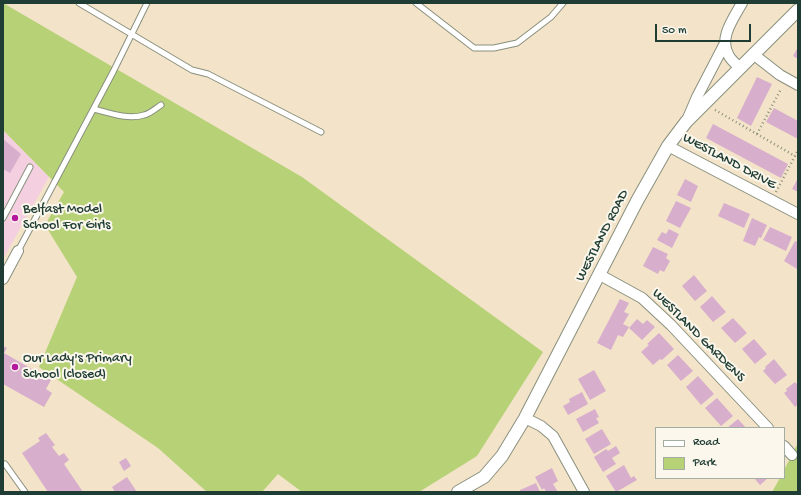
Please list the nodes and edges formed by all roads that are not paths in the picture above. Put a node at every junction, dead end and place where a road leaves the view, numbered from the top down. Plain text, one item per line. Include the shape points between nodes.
1 (79, 3) edge
2 (147, 3) edge
3 (416, 3) edge
4 (563, 3) edge
5 (742, 3) edge
6 (798, 10) edge
7 (132, 34) junction
8 (724, 45) junction
9 (753, 54) junction
10 (740, 68) junction
11 (798, 85) edge
12 (161, 105) dead end
13 (94, 109) junction
14 (686, 122) junction
15 (321, 132) dead end
16 (668, 146) junction
17 (30, 167) dead end
18 (798, 214) edge
19 (3, 218) edge
20 (18, 251) joint
21 (600, 275) junction
22 (3, 279) edge
23 (525, 418) junction
24 (767, 427) edge
25 (785, 447) edge
26 (792, 454) dead end
27 (5, 464) dead end
28 (25, 492) edge
29 (458, 492) edge
30 (584, 492) edge

1 - 7 lane
2 - 7 lane
3 - 4 lane via 474,48 494,48 517,43 551,17
5 - 8 street via 727,31
6 - 9 street, WESTLAND ROAD
7 - 13 lane
7 - 15 lane via 192,70 208,74
8 - 10 street via 729,57
8 - 14 street
9 - 10 street, WESTLAND ROAD
9 - 11 street
10 - 14 street, WESTLAND ROAD
12 - 13 lane via 145,115 134,116 116,115
13 - 20 lane
14 - 16 street, WESTLAND ROAD
16 - 18 street, WESTLAND DRIVE
16 - 21 street, WESTLAND ROAD
17 - 19 lane
20 - 22 street
21 - 23 street, WESTLAND ROAD
21 - 24 street, WESTLAND GARDENS via 642,298 671,325
23 - 29 street, WESTLAND ROAD via 502,456 484,477
23 - 30 street via 553,436
25 - 26 street
27 - 28 lane

